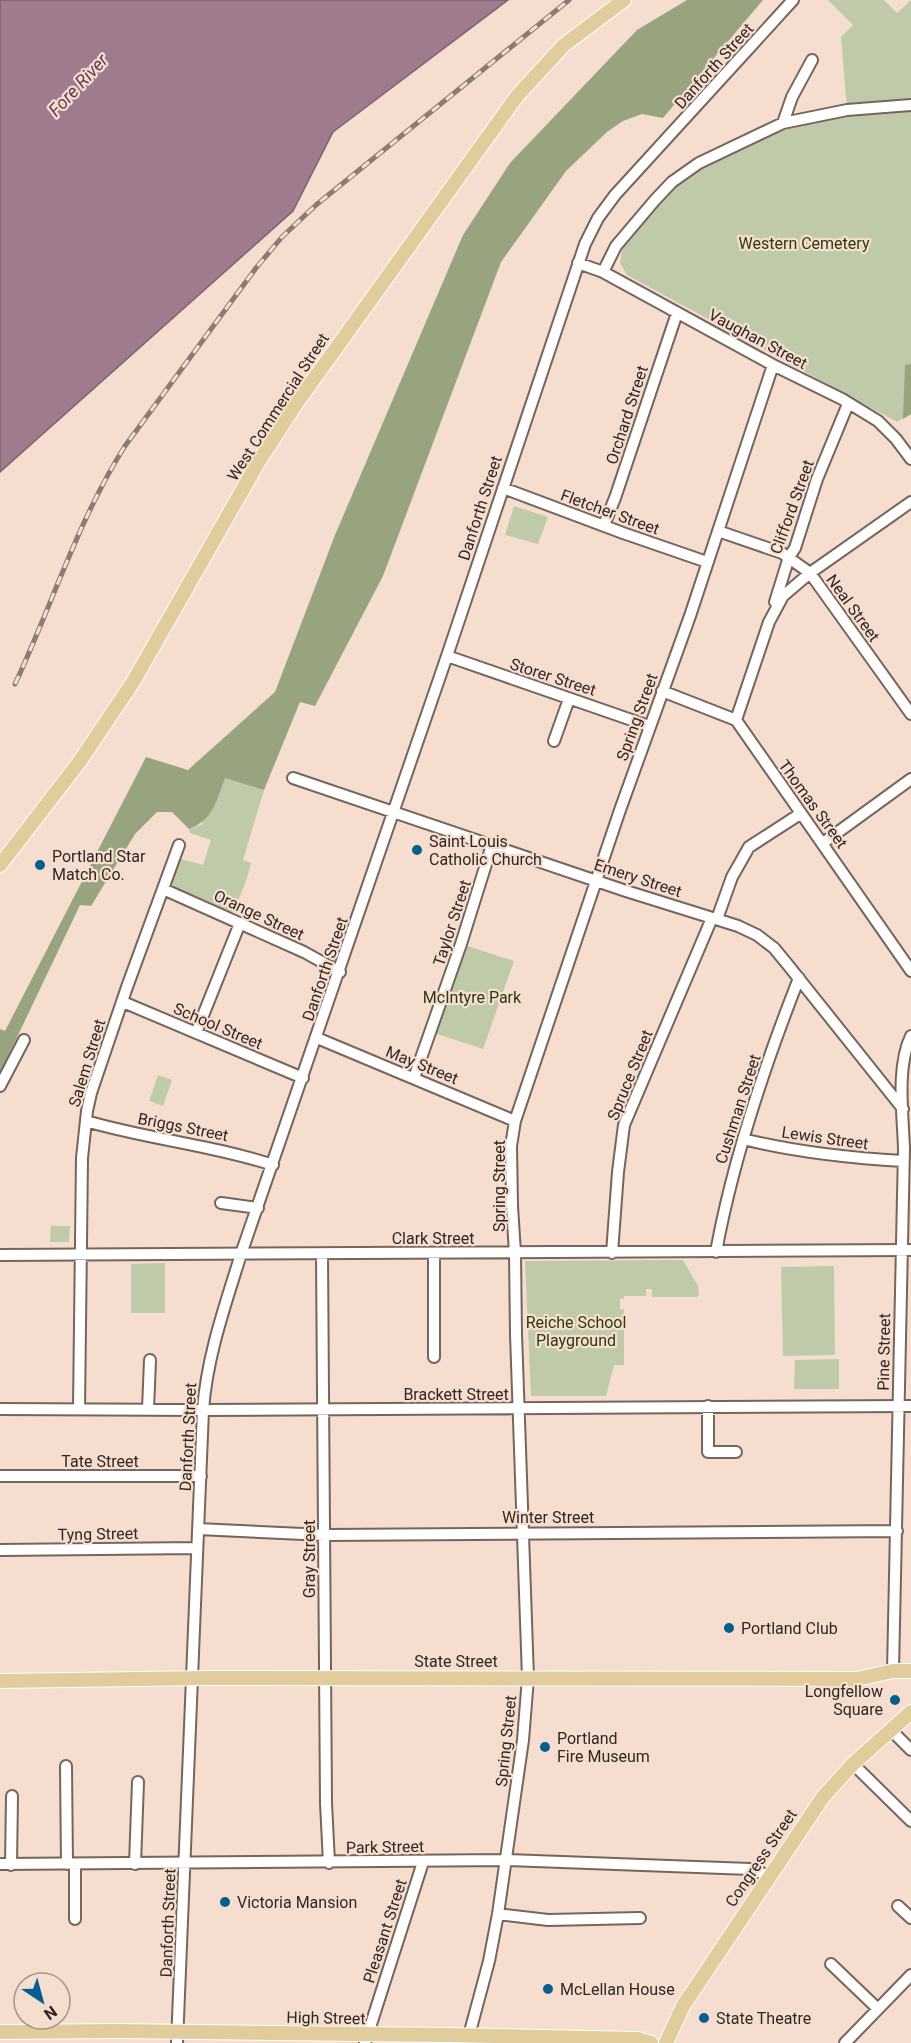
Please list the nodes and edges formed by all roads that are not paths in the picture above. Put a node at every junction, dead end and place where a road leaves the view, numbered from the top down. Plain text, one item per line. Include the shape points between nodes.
1 (624, 0) edge
2 (793, 0) edge
3 (812, 60) dead end
4 (911, 105) edge
5 (783, 123) junction
6 (578, 263) junction
7 (603, 272) junction
8 (677, 313) junction
9 (773, 365) junction
10 (848, 404) junction
11 (911, 459) edge
12 (503, 488) junction
13 (911, 502) edge
14 (604, 525) junction
15 (718, 531) junction
16 (789, 556) junction
17 (707, 562) junction
18 (810, 573) junction
19 (769, 622) junction
20 (447, 656) junction
21 (662, 691) junction
22 (568, 699) junction
23 (911, 714) edge
24 (736, 720) junction
25 (649, 726) junction
26 (554, 741) dead end
27 (293, 778) dead end
28 (911, 779) edge
29 (393, 812) junction
30 (800, 814) junction
31 (823, 843) junction
32 (179, 845) dead end
33 (492, 845) junction
34 (0, 865) edge
35 (597, 881) junction
36 (164, 889) junction
37 (714, 919) junction
38 (240, 923) junction
39 (911, 971) edge
40 (340, 972) junction
41 (798, 978) junction
42 (123, 1002) junction
43 (196, 1033) junction
44 (911, 1036) edge
45 (317, 1038) junction
46 (24, 1040) dead end
47 (303, 1078) junction
48 (414, 1078) junction
49 (0, 1086) edge
50 (903, 1109) junction
51 (86, 1121) junction
52 (515, 1121) junction
53 (743, 1139) junction
54 (903, 1161) junction
55 (273, 1165) junction
56 (221, 1203) dead end
57 (258, 1208) junction
58 (906, 1251) edge
59 (716, 1252) junction
60 (434, 1253) junction
61 (515, 1253) junction
62 (612, 1253) junction
63 (241, 1254) junction
64 (321, 1254) junction
65 (0, 1255) edge
66 (81, 1255) junction
67 (434, 1357) dead end
68 (150, 1360) dead end
69 (708, 1406) junction
70 (898, 1406) junction
71 (911, 1406) edge
72 (323, 1408) junction
73 (520, 1408) junction
74 (0, 1409) edge
75 (79, 1409) junction
76 (148, 1409) junction
77 (203, 1410) junction
78 (736, 1452) dead end
79 (0, 1476) edge
80 (201, 1476) junction
81 (198, 1529) junction
82 (897, 1531) junction
83 (524, 1532) junction
84 (324, 1535) junction
85 (197, 1548) junction
86 (0, 1550) edge
87 (893, 1671) junction
88 (911, 1671) edge
89 (193, 1678) junction
90 (325, 1678) junction
91 (528, 1678) junction
92 (0, 1682) edge
93 (911, 1712) edge
94 (891, 1730) junction
95 (911, 1750) edge
96 (853, 1764) junction
97 (66, 1766) dead end
98 (138, 1782) dead end
99 (12, 1796) dead end
100 (911, 1821) edge
101 (507, 1860) junction
102 (423, 1862) junction
103 (329, 1863) junction
104 (5, 1864) edge
105 (71, 1864) junction
106 (135, 1864) junction
107 (185, 1864) junction
108 (770, 1876) junction
109 (898, 1906) dead end
110 (498, 1914) junction
111 (640, 1918) dead end
112 (911, 1918) edge
113 (75, 1919) dead end
114 (831, 1964) dead end
115 (911, 1975) edge
116 (878, 2008) junction
117 (0, 2032) edge
118 (107, 2037) edge
119 (177, 2038) edge
120 (367, 2039) edge
121 (468, 2040) edge
122 (651, 2043) edge
123 (666, 2043) edge
124 (844, 2043) edge

1 - 34 main road, West Commercial Street via 584,28 517,96 296,404 259,461 128,691
2 - 6 street, Danforth Street via 615,195 598,218
3 - 5 street
4 - 5 street via 847,110
5 - 7 street via 685,172 616,246
6 - 7 street, Vaughan Street
6 - 12 street, Danforth Street
7 - 8 street, Vaughan Street
8 - 9 street, Vaughan Street
8 - 14 street, Orchard Street
9 - 10 street, Vaughan Street
9 - 15 street, Spring Street
10 - 11 street, Vaughan Street via 878,421
10 - 16 street, Clifford Street
12 - 14 street, Fletcher Street
12 - 20 street, Danforth Street
13 - 18 street, Clifford Street
14 - 17 street, Fletcher Street
15 - 16 street, Neal Street
15 - 17 street, Spring Street
16 - 18 street, Neal Street
16 - 19 street, Clifford Street
17 - 21 street, Spring Street
18 - 19 street, Clifford Street via 783,596
18 - 23 street, Neal Street
19 - 24 street, Clifford Street
20 - 22 street, Storer Street
20 - 29 street, Danforth Street
21 - 24 street
21 - 25 street, Spring Street
22 - 25 street, Storer Street
22 - 26 street
24 - 30 street, Thomas Street
25 - 35 street, Spring Street
27 - 29 street, Emery Street
28 - 31 street
29 - 33 street, Emery Street
29 - 40 street, Danforth Street
30 - 31 street, Thomas Street
30 - 37 street, Spruce Street via 749,847
31 - 39 street, Thomas Street
32 - 36 street, Salem Street
33 - 35 street, Emery Street
33 - 48 street, Taylor Street
35 - 37 street, Emery Street
35 - 52 street, Spring Street
36 - 38 street, Orange Street
36 - 42 street, Salem Street
37 - 41 street, Emery Street via 757,934
37 - 62 street, Spruce Street via 624,1125
38 - 40 street, Orange Street
38 - 43 street
40 - 45 street, Danforth Street
41 - 50 street, Emery Street
41 - 53 street, Cushman Street
42 - 43 street, School Street
42 - 51 street, Salem Street
43 - 47 street, School Street
44 - 50 street, Pine Street via 903,1062
45 - 47 street, Danforth Street
45 - 48 street, May Street
46 - 49 street
47 - 55 street, Danforth Street
48 - 52 street, May Street
50 - 54 street, Pine Street
51 - 55 street, Briggs Street via 231,1152
51 - 66 street, Salem Street
52 - 61 street, Spring Street via 511,1166
53 - 54 street, Lewis Street via 798,1150
53 - 59 street, Cushman Street
54 - 58 street, Pine Street
55 - 57 street, Danforth Street
56 - 57 street
57 - 63 street, Danforth Street
58 - 59 street, Clark Street
58 - 70 street, Pine Street
59 - 62 street, Clark Street
60 - 61 street, Clark Street
60 - 64 street, Clark Street
60 - 67 street
61 - 62 street, Clark Street
61 - 73 street, Spring Street
63 - 64 street, Clark Street
63 - 66 street, Clark Street
63 - 77 street, Danforth Street via 213,1346
64 - 72 street, Gray Street
65 - 66 street, Clark Street
66 - 75 street, Salem Street
68 - 76 street
69 - 70 street, Brackett Street
69 - 73 street, Brackett Street
69 - 78 street via 708,1452
70 - 71 street, Brackett Street
70 - 82 street, Pine Street
72 - 73 street, Brackett Street
72 - 77 street, Brackett Street
72 - 84 street, Gray Street
73 - 83 street, Spring Street
74 - 75 street, Brackett Street
75 - 76 street, Brackett Street
76 - 77 street, Brackett Street
77 - 80 street, Danforth Street
79 - 80 street, Tate Street
80 - 81 street, Danforth Street
81 - 84 street, Winter Street
81 - 85 street, Danforth Street
82 - 83 street, Winter Street
82 - 87 street, Pine Street
83 - 84 street, Winter Street
83 - 91 street, Spring Street
84 - 90 street, Gray Street
85 - 86 street, Tyng Street
85 - 89 street, Danforth Street
87 - 88 main road, State Street
87 - 91 main road, State Street via 857,1678
89 - 90 main road, State Street
89 - 92 main road, State Street
89 - 107 street, Danforth Street
90 - 91 main road, State Street
90 - 103 street, Gray Street
91 - 101 street, Spring Street via 524,1740
93 - 94 main road, Congress Street
94 - 95 street
94 - 96 main road, Congress Street
96 - 100 street
96 - 108 main road, Congress Street via 823,1797
97 - 105 street
98 - 106 street
99 - 104 street
101 - 102 street, Park Street
101 - 108 street, Park Street via 750,1869
101 - 110 street, Spring Street
102 - 103 street, Park Street
102 - 120 street, Pleasant Street
103 - 107 street, Park Street
104 - 105 street, Park Street
105 - 106 street, Park Street
105 - 113 street
106 - 107 street, Park Street
107 - 119 street, Danforth Street
108 - 123 main road, Congress Street via 683,2006
109 - 112 street
110 - 111 street via 548,1920
110 - 121 street, Spring Street
114 - 116 street
115 - 116 street
116 - 124 street
117 - 118 main road, High Street
118 - 119 main road, High Street
119 - 120 main road, High Street
120 - 121 main road, High Street
121 - 122 main road, High Street via 610,2038

